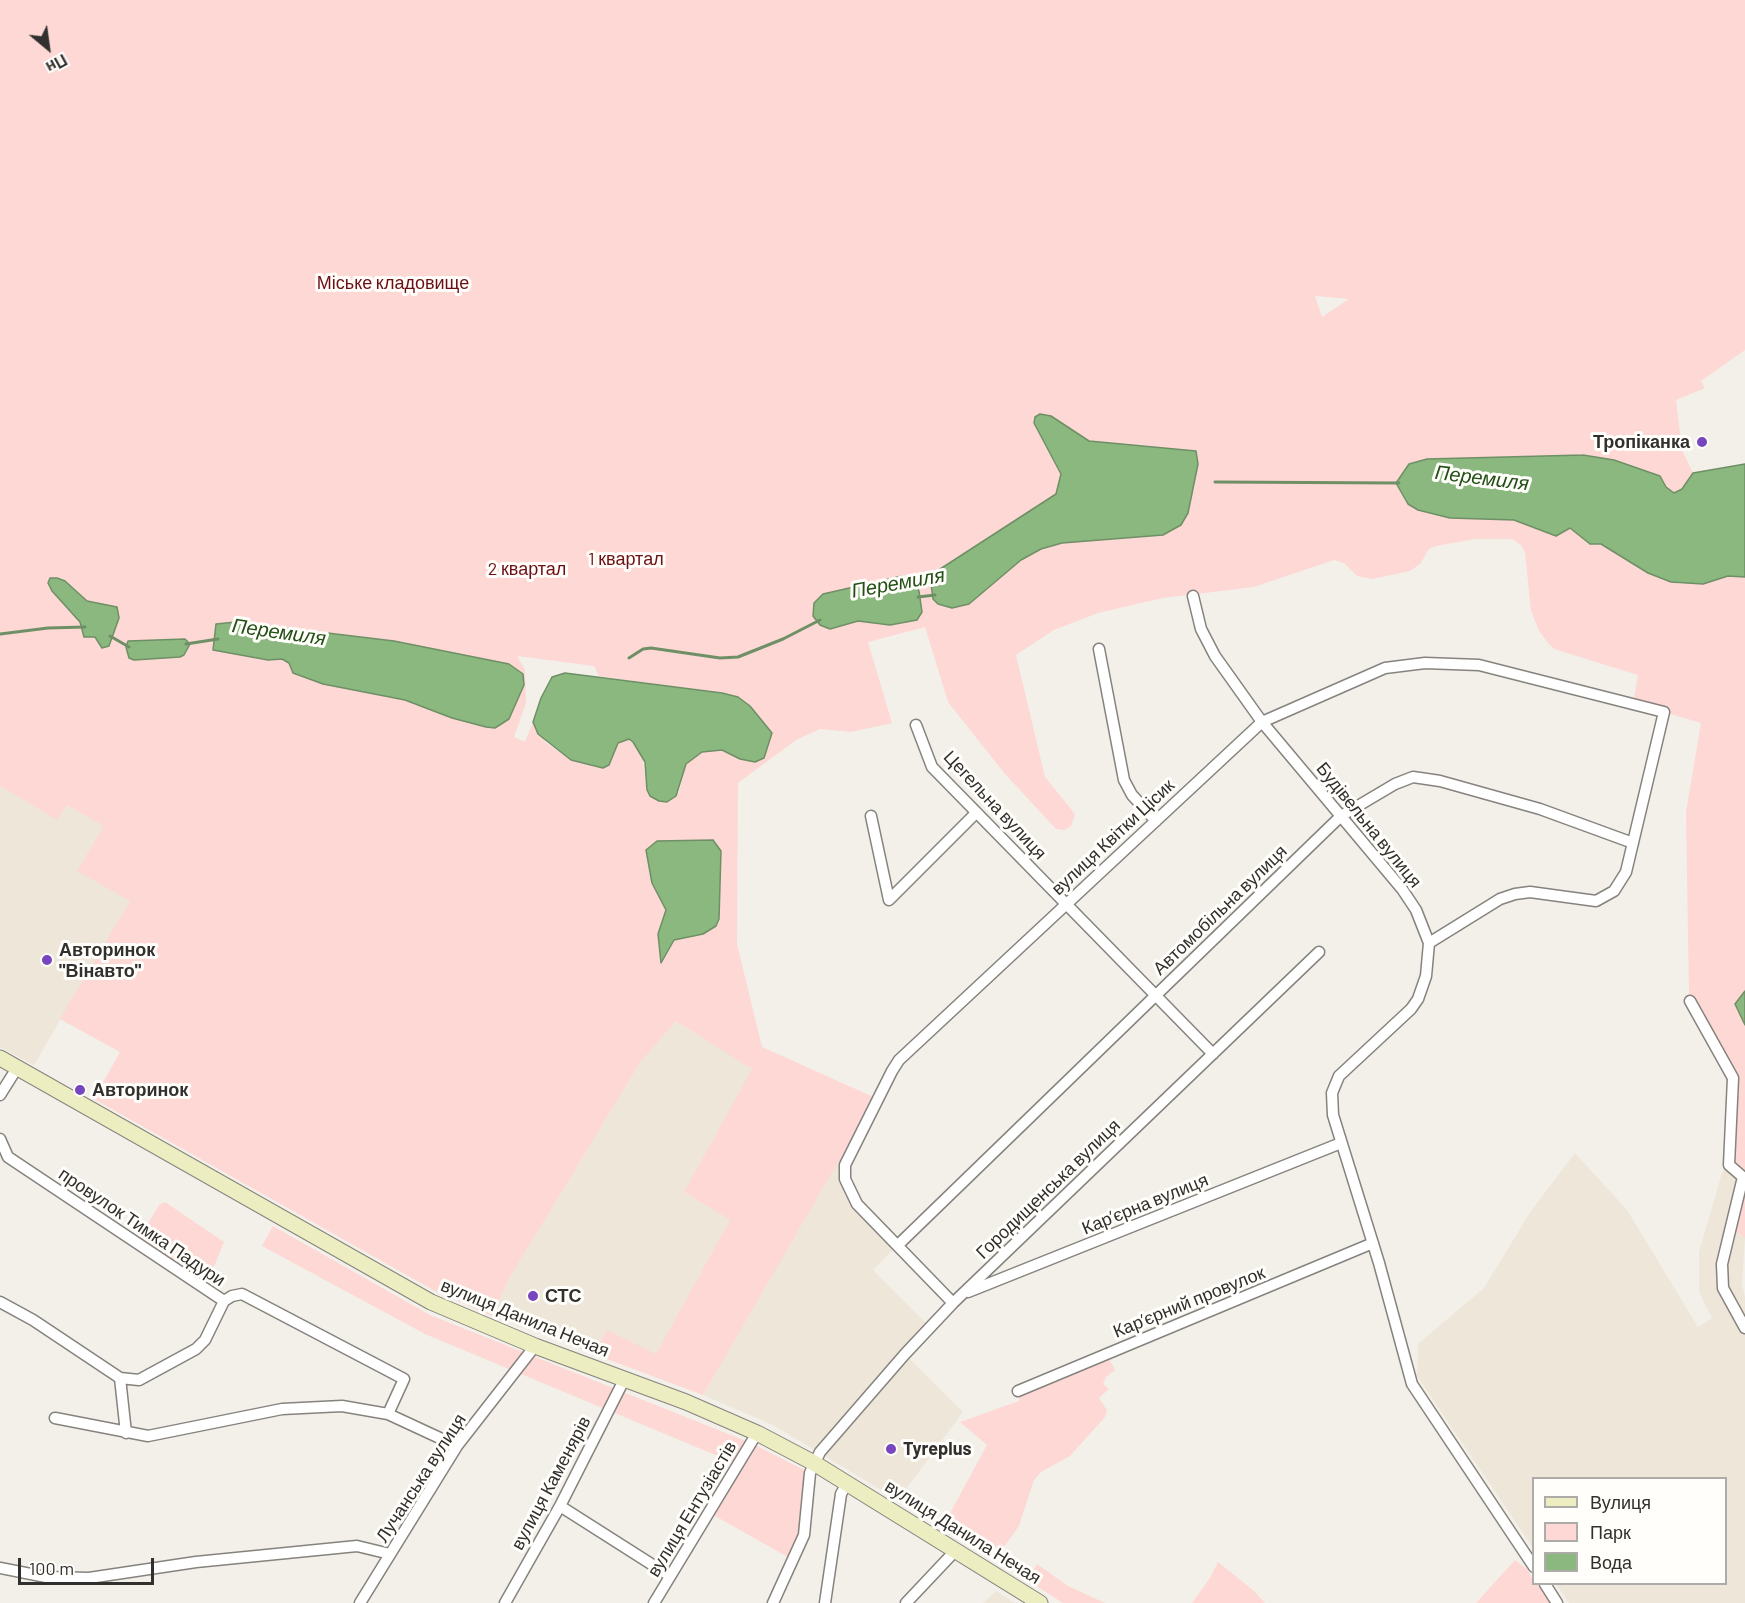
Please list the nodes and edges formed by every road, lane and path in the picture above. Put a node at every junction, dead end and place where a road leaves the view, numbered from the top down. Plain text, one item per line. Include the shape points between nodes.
1 (1193, 596) dead end
2 (1099, 649) dead end
3 (1262, 722) junction
4 (916, 725) dead end
5 (976, 813) junction
6 (871, 816) dead end
7 (1341, 816) junction
8 (1156, 821) junction
9 (1633, 843) junction
10 (1065, 904) junction
11 (1429, 943) junction
12 (1319, 952) dead end
13 (1156, 995) junction
14 (1690, 1001) dead end
15 (1214, 1054) junction
16 (0, 1058) edge
17 (17, 1068) junction
18 (2, 1089) edge
19 (0, 1139) edge
20 (1341, 1143) junction
21 (1373, 1244) junction
22 (898, 1245) junction
23 (962, 1295) junction
24 (224, 1301) junction
25 (0, 1302) edge
26 (953, 1303) junction
27 (1745, 1328) edge
28 (535, 1346) junction
29 (120, 1378) junction
30 (625, 1378) junction
31 (1018, 1391) dead end
32 (388, 1414) junction
33 (55, 1418) dead end
34 (126, 1433) junction
35 (758, 1433) junction
36 (457, 1446) junction
37 (814, 1462) junction
38 (848, 1483) junction
39 (560, 1506) junction
40 (956, 1550) junction
41 (390, 1554) junction
42 (1532, 1565) edge
43 (0, 1568) edge
44 (670, 1576) junction
45 (1546, 1585) edge
46 (360, 1603) edge
47 (505, 1603) edge
48 (654, 1603) edge
49 (773, 1603) edge
50 (825, 1603) edge
51 (906, 1603) edge
52 (1040, 1603) edge
53 (1557, 1603) edge

1 - 3 street, Будівельна вулиця via 1198,621 1210,647
2 - 8 street via 1124,780
3 - 7 street, Будівельна вулиця
3 - 8 street, вулиця Квітки Цісик
3 - 9 street, вулиця Квітки Цісик via 1385,668 1425,663 1479,665 1664,712
4 - 5 street, Цегельна вулиця via 932,767
5 - 6 street via 889,900
5 - 10 street, Цегельна вулиця
7 - 9 street, Автомобільна вулиця via 1395,784 1420,777 1540,808
7 - 11 street, Будівельна вулиця via 1402,889 1416,910
7 - 13 street, Автомобільна вулиця
8 - 10 street, вулиця Квітки Цісик
9 - 11 street via 1626,872 1614,891 1604,898 1596,901 1530,892 1515,894 1500,899
10 - 13 street, Цегельна вулиця
10 - 22 street, вулиця Квітки Цісик via 899,1060 845,1165 845,1179 853,1198
11 - 20 street, Будівельна вулиця via 1426,976 1412,1009 1345,1068 1335,1084 1332,1102
12 - 15 street, Городищенська вулиця
13 - 15 street, Цегельна вулиця
13 - 22 street, Автомобільна вулиця
14 - 27 street via 1733,1078 1729,1165 1743,1177 1722,1264 1723,1288
15 - 23 street, Городищенська вулиця
16 - 17 main road, вулиця Данила Нечая
17 - 18 street
17 - 28 main road, вулиця Данила Нечая via 431,1302
19 - 24 street, провулок Тимка Падури via 8,1157
20 - 21 street, Будівельна вулиця
20 - 23 street, Карʼєрна вулиця
21 - 31 street, Карʼєрний провулок
21 - 42 street, Будівельна вулиця via 1412,1384
22 - 26 street, вулиця Квітки Цісик
23 - 26 street, Городищенська вулиця
24 - 29 street via 196,1350 146,1378
24 - 32 street, провулок Тимка Падури via 242,1294 404,1379
25 - 29 street
26 - 37 street, Городищенська вулиця
28 - 30 main road, вулиця Данила Нечая
28 - 36 street, Лучанська вулиця
29 - 34 street
30 - 35 main road, вулиця Данила Нечая
30 - 39 street, вулиця Каменярів
32 - 34 street via 354,1407 312,1406 175,1433
32 - 36 street
33 - 34 street
35 - 37 main road, вулиця Данила Нечая
35 - 44 street, вулиця Ентузіастів
36 - 41 street, Лучанська вулиця
37 - 38 main road, вулиця Данила Нечая
37 - 49 street via 804,1536
38 - 40 main road, вулиця Данила Нечая
38 - 50 street via 841,1494
39 - 44 street
39 - 47 street, вулиця Каменярів
40 - 51 street
40 - 52 main road, вулиця Данила Нечая
41 - 43 street via 357,1546 196,1562 89,1578 45,1577
41 - 46 street, Лучанська вулиця
44 - 48 street, вулиця Ентузіастів
45 - 53 street

